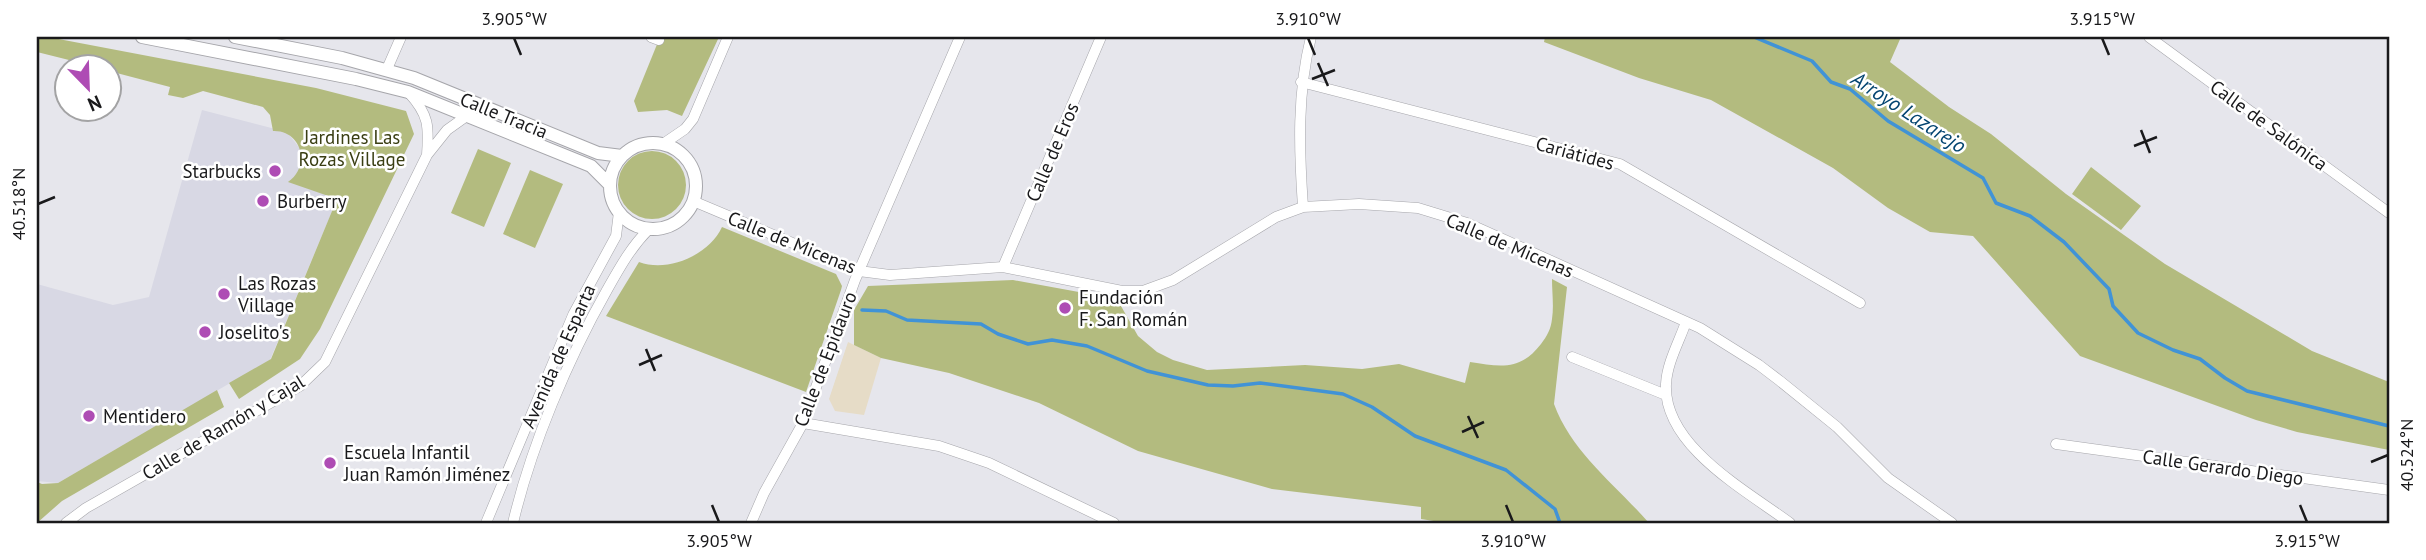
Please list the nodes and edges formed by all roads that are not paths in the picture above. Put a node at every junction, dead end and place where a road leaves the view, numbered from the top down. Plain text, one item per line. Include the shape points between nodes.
1 (142, 37) edge
2 (235, 37) edge
3 (401, 37) edge
4 (728, 37) edge
5 (960, 37) edge
6 (1101, 37) edge
7 (1311, 37) edge
8 (2148, 37) edge
9 (387, 69) junction
10 (1301, 82) junction
11 (408, 92) junction
12 (468, 115) junction
13 (663, 144) junction
14 (427, 155) junction
15 (622, 156) junction
16 (610, 184) junction
17 (693, 201) junction
18 (1303, 207) junction
19 (619, 212) junction
20 (2389, 213) edge
21 (649, 229) junction
22 (1003, 267) junction
23 (859, 271) junction
24 (1860, 303) dead end
25 (1686, 322) junction
26 (1572, 357) dead end
27 (1666, 395) junction
28 (803, 423) junction
29 (2056, 444) dead end
30 (2389, 489) edge
31 (496, 500) junction
32 (517, 508) junction
33 (66, 523) edge
34 (486, 523) edge
35 (513, 523) edge
36 (751, 523) edge
37 (1114, 523) edge
38 (1790, 523) edge
39 (1952, 523) edge

1 - 11 street, Calle Tracia
2 - 9 street, Calle Tracia
3 - 9 street
4 - 13 street via 693,119
5 - 23 street, Calle de Epidauro
6 - 22 street, Calle de Eros
7 - 10 street
8 - 20 street, Calle de Salónica
9 - 15 street, Calle Tracia via 598,153
10 - 18 street
10 - 24 street, Cariátides via 1620,164
11 - 12 street, Calle Tracia
11 - 14 street, Calle de Ramón y Cajal via 423,108 429,127
12 - 14 street, Calle de Ramón y Cajal via 447,130
12 - 16 street, Calle Tracia via 591,166
13 - 15 street via 640,144
13 - 17 street via 684,156 691,166 696,189
14 - 33 street, Calle de Ramón y Cajal via 325,362 300,386
15 - 16 street
16 - 19 street via 611,199
17 - 21 street via 676,222
17 - 23 street, Calle de Micenas
18 - 22 street, Calle de Micenas via 1276,217 1172,280 1143,291 1107,289
18 - 25 street, Calle de Micenas via 1418,208 1466,223
19 - 21 street
19 - 31 street, Avenida de Esparta via 616,236 573,316
21 - 32 street, Avenida de Esparta via 632,245 586,326
22 - 23 street, Calle de Micenas via 890,275
23 - 28 street, Calle de Epidauro
25 - 27 street via 1669,370
25 - 39 street, Calle de Micenas via 1770,373 1837,427 1888,478
26 - 27 street
27 - 38 street via 1687,442
28 - 36 street, Calle de Epidauro
28 - 37 street via 939,446 989,463
29 - 30 street, Calle Gerardo Diego
31 - 32 street via 504,498
31 - 34 street, Avenida de Esparta
32 - 35 street, Avenida de Esparta

